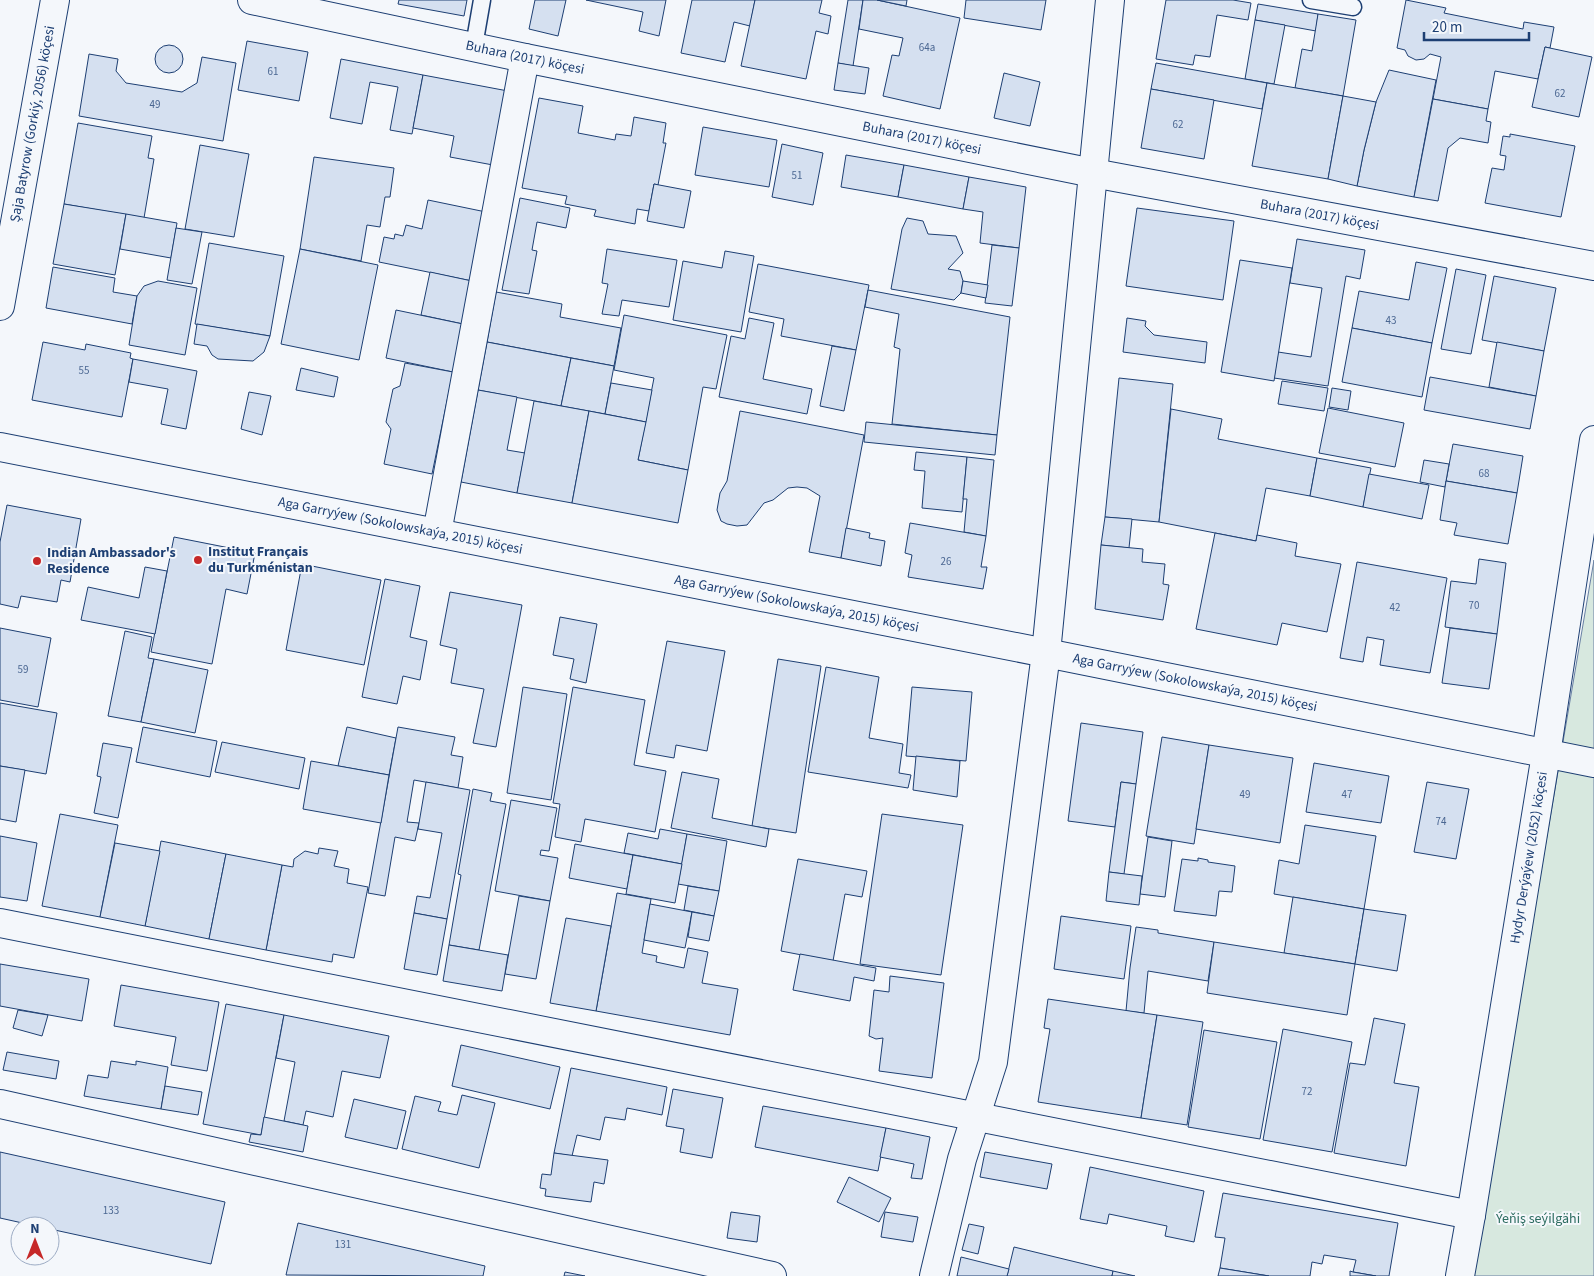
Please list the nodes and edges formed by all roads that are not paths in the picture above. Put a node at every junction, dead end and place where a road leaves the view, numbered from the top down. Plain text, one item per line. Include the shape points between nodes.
1 (55, 0) edge
2 (252, 0) edge
3 (482, 0) edge
4 (1110, 0) edge
5 (1311, 0) edge
6 (1354, 7) dead end
7 (474, 46) junction
8 (525, 58) junction
9 (1093, 173) junction
10 (1594, 266) edge
11 (0, 306) edge
12 (1594, 440) edge
13 (0, 447) edge
14 (437, 533) junction
15 (1046, 653) junction
16 (1546, 754) junction
17 (1594, 763) edge
18 (0, 923) edge
19 (0, 1104) edge
20 (977, 1116) junction
21 (1471, 1215) junction
22 (772, 1276) edge
23 (934, 1276) edge
24 (1460, 1276) edge

1 - 11 street, Şaja Batyrow (Gorkiý, 2056) köçesi
2 - 7 street, Buhara (2017) köçesi
3 - 7 lane
4 - 9 street
5 - 6 lane
7 - 8 street, Buhara (2017) köçesi
8 - 9 street, Buhara (2017) köçesi
8 - 14 street
9 - 10 street, Buhara (2017) köçesi
9 - 15 street
12 - 16 street, Hydyr Derýaýew (2052) köçesi
13 - 14 street, Aga Garryýew (Sokolowskaýa, 2015) köçesi
14 - 15 street, Aga Garryýew (Sokolowskaýa, 2015) köçesi
15 - 16 street, Aga Garryýew (Sokolowskaýa, 2015) köçesi
15 - 20 street via 993,1062
16 - 17 street, Aga Garryýew (Sokolowskaýa, 2015) köçesi
16 - 21 street, Hydyr Derýaýew (2052) köçesi
18 - 20 street
19 - 22 street
20 - 21 street
20 - 23 street via 962,1158
21 - 24 street, Hydyr Derýaýew (2052) köçesi

